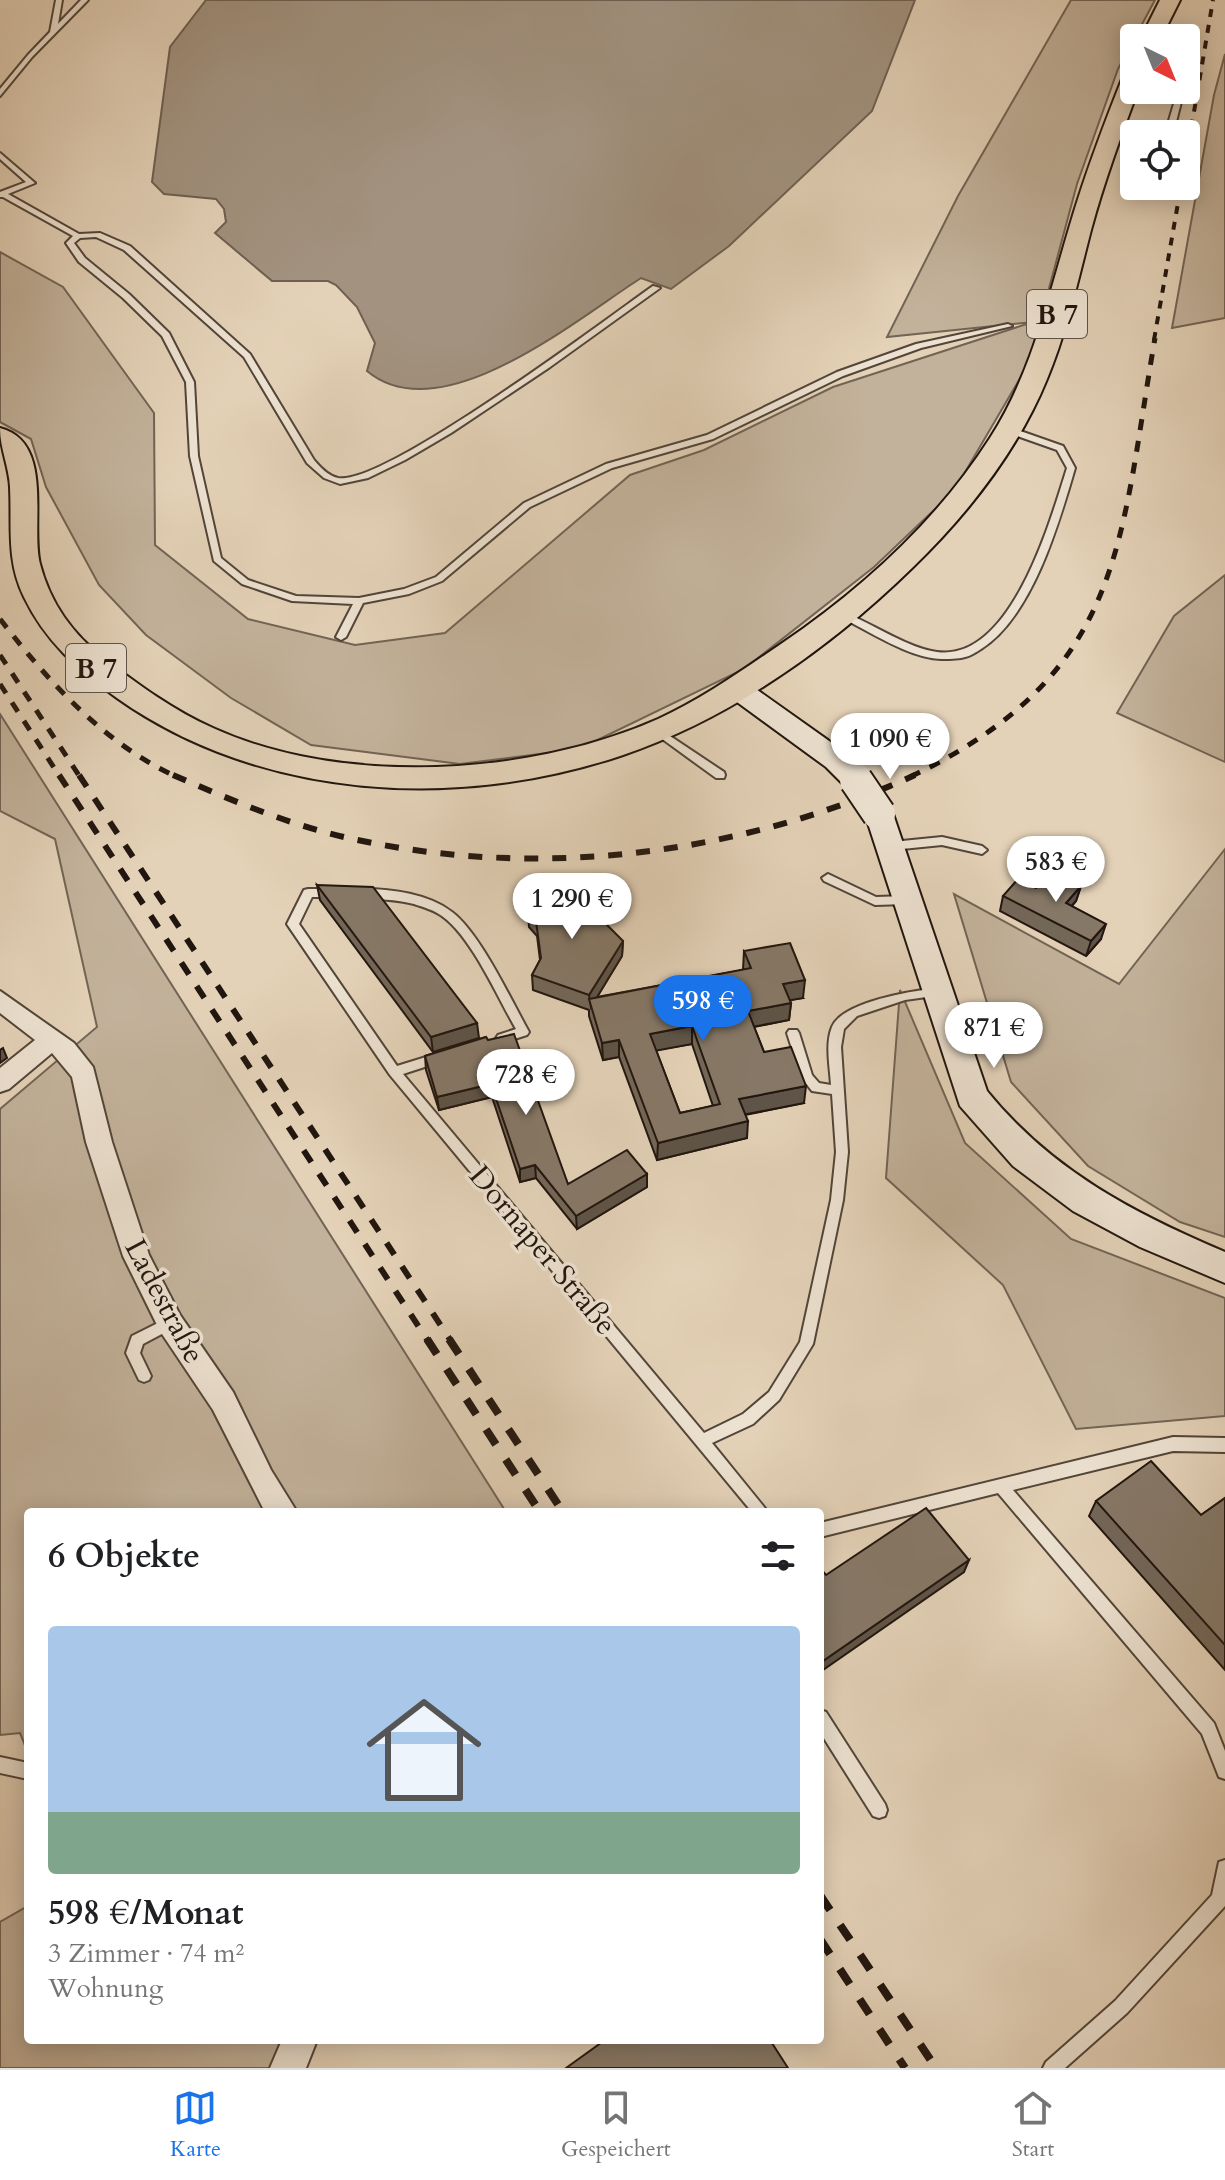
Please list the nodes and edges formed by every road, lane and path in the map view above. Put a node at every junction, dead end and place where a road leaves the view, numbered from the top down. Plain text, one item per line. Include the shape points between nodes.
1 (59, 0) edge
2 (85, 0) edge
3 (1170, 0) edge
4 (1158, 24) edge
5 (53, 33) junction
6 (0, 94) edge
7 (1123, 104) edge
8 (0, 155) edge
9 (3, 196) edge
10 (78, 236) junction
11 (656, 288) dead end
12 (1008, 326) dead end
13 (1009, 430) junction
14 (0, 436) edge
15 (359, 601) junction
16 (843, 615) junction
17 (341, 637) dead end
18 (736, 688) junction
19 (658, 731) junction
20 (720, 775) dead end
21 (892, 846) junction
22 (982, 850) dead end
23 (828, 878) dead end
24 (910, 900) junction
25 (940, 991) junction
26 (0, 1000) edge
27 (793, 1033) dead end
28 (52, 1040) junction
29 (494, 1041) edge
30 (451, 1054) edge
31 (394, 1072) junction
32 (0, 1082) edge
33 (837, 1090) junction
34 (1225, 1268) edge
35 (170, 1323) junction
36 (144, 1376) dead end
37 (701, 1441) junction
38 (1225, 1445) edge
39 (1000, 1485) junction
40 (279, 1508) edge
41 (758, 1508) edge
42 (824, 1529) edge
43 (824, 1724) edge
44 (0, 1765) edge
45 (24, 1770) edge
46 (1225, 1771) edge
47 (879, 1810) dead end
48 (1225, 1868) edge
49 (298, 2044) edge
50 (288, 2068) edge
51 (1052, 2068) edge

1 - 5 lane
2 - 5 lane
3 - 4 main road
5 - 6 lane
7 - 13 main road, B 7 via 1090,192 1043,366
8 - 9 lane via 31,183
9 - 10 lane
10 - 11 lane via 97,235 127,248 247,356 310,461 322,475 340,481 356,479 419,449
10 - 15 lane via 70,243 82,260 166,335 190,382 194,456 217,559 245,582 295,599
12 - 15 lane via 905,350 840,374 710,437 609,466 527,505 439,579
13 - 16 main road, B 7 via 933,533
13 - 16 lane via 1060,448 1071,468 1039,565 1002,622 978,648 950,657
14 - 19 main road, B 7 via 15,449 21,467 23,550 48,614 87,661 197,733 297,764 436,780 524,770
15 - 17 lane
16 - 18 main road, B 7
18 - 19 main road, B 7
18 - 21 main road, bridge via 856,780
19 - 20 lane
21 - 22 lane via 942,841
21 - 24 main road
23 - 24 lane via 875,901
24 - 25 main road
25 - 33 lane via 853,1013 838,1027
25 - 34 main road via 972,1097 1011,1146 1068,1193 1102,1213
26 - 28 street, Ladestraße
27 - 33 lane via 807,1077 816,1088
28 - 32 street
28 - 35 street, Ladestraße via 77,1063 88,1084 99,1142 136,1256
29 - 31 lane, Dornaper Straße via 523,1032 477,951 448,914 386,892 308,893 293,924
30 - 31 lane
31 - 37 lane, Dornaper Straße
33 - 37 lane via 842,1152 837,1200 806,1344 774,1396 748,1419
35 - 36 lane via 137,1340 133,1353
35 - 40 street, Ladestraße via 223,1401
37 - 41 lane, Dornaper Straße
38 - 39 lane via 1173,1444
39 - 42 lane
39 - 46 lane via 1208,1729
43 - 47 lane
44 - 45 lane
48 - 51 lane via 1220,1899 1121,2007
49 - 50 street

